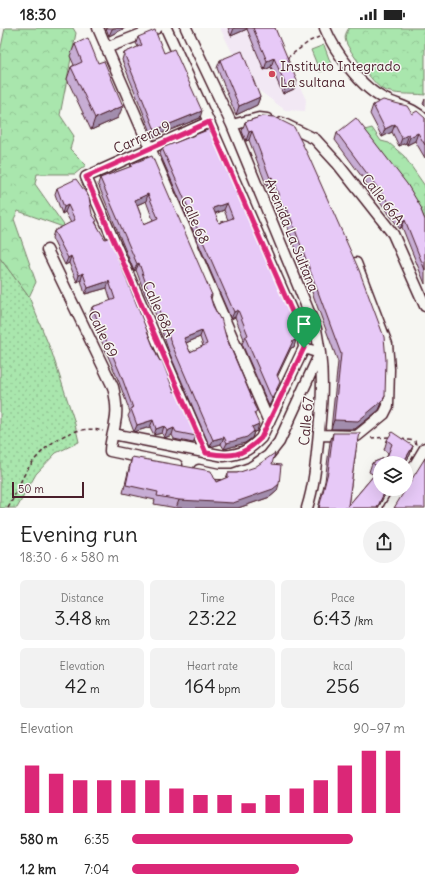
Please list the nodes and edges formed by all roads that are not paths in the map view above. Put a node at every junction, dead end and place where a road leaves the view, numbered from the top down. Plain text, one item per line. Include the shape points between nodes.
1 (98, 28) edge
2 (156, 28) edge
3 (166, 28) edge
4 (186, 28) edge
5 (324, 28) edge
6 (106, 48) junction
7 (425, 120) edge
8 (209, 122) junction
9 (232, 125) junction
10 (294, 128) junction
11 (301, 142) edge
12 (149, 149) junction
13 (86, 177) joint
14 (47, 250) dead end
15 (352, 254) edge
16 (425, 306) edge
17 (304, 348) junction
18 (320, 353) junction
19 (269, 422) junction
20 (113, 434) junction
21 (319, 435) junction
22 (422, 452) edge
23 (206, 453) junction
24 (413, 468) edge
25 (396, 496) edge
26 (308, 508) edge
27 (389, 508) edge

1 - 6 street, Calle 68
2 - 6 street
3 - 8 street, Avenida La Sultana
4 - 9 street, Avenida La Sultana
5 - 7 street via 331,42 370,91 408,108
6 - 12 street, Calle 68
8 - 12 street, Carrera 9
8 - 17 street, Avenida La Sultana via 303,337
9 - 10 street, Calle 66A via 259,118 275,120
9 - 18 street, Avenida La Sultana via 316,329
10 - 11 street
10 - 16 street, Calle 66A via 315,139 394,234
12 - 13 street, Carrera 9
12 - 19 street, Calle 68
13 - 23 street, Calle 68A
14 - 20 street, Calle 69 via 113,387 117,403
15 - 21 street via 386,344 389,370 388,406 384,414 357,436
17 - 18 street
17 - 19 street
18 - 20 street via 279,442 268,456 250,468 233,474 218,474 110,451
18 - 21 street, Calle 67 via 323,397
19 - 23 street via 261,438 240,454 224,456
20 - 23 street
21 - 26 street, Calle 67 via 314,488
22 - 24 street
25 - 27 street

